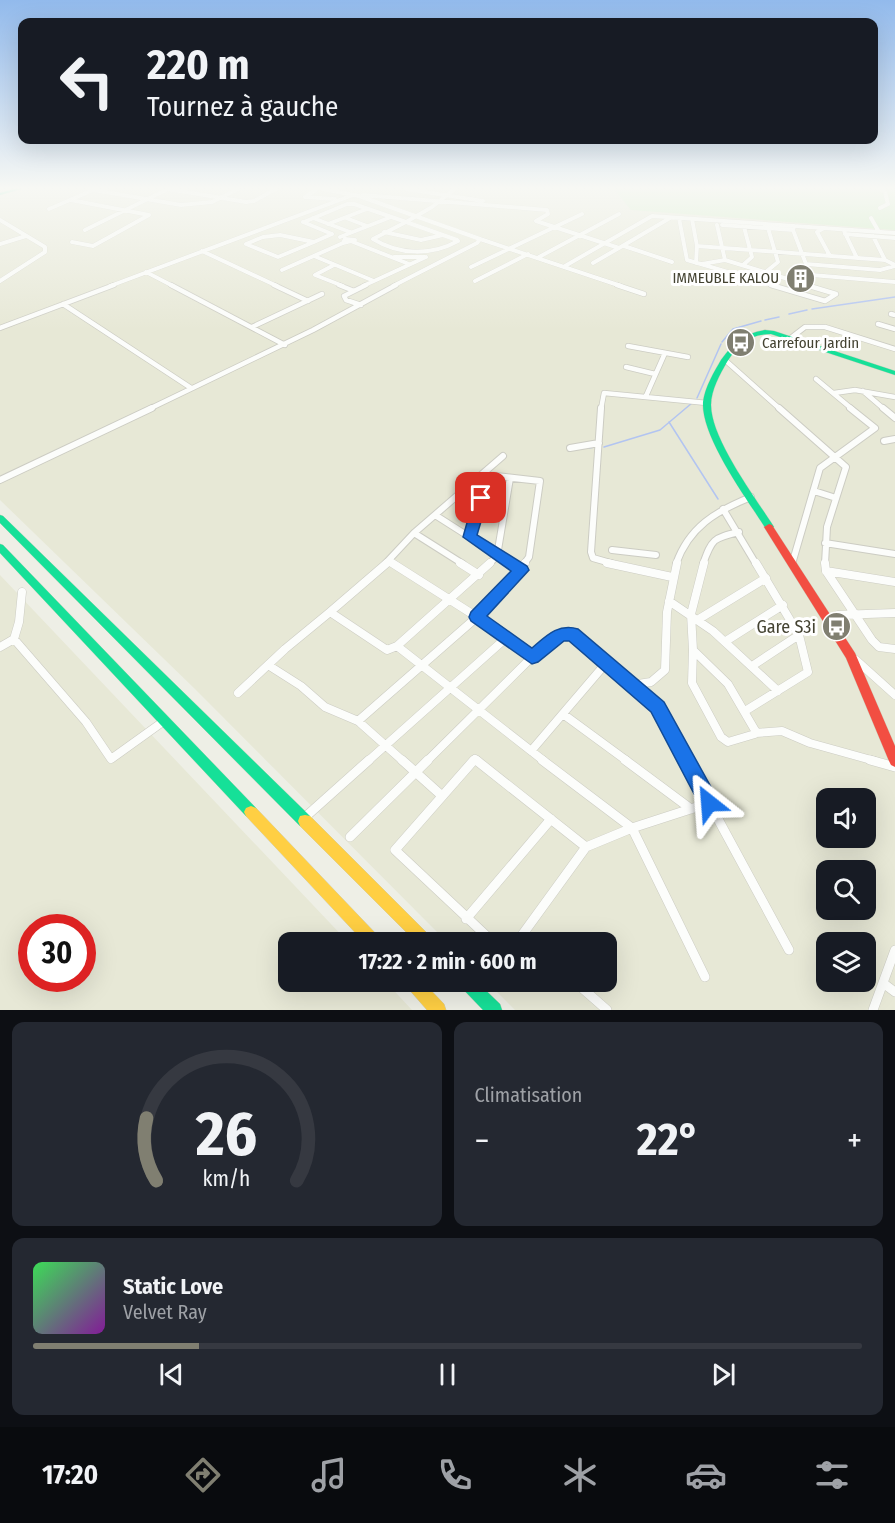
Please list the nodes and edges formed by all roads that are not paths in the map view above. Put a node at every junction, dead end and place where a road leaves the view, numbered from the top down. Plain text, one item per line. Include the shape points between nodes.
1 (26, 236) joint
2 (111, 236) edge
3 (242, 236) edge
4 (264, 236) edge
5 (301, 236) edge
6 (327, 236) edge
7 (377, 236) edge
8 (396, 236) edge
9 (441, 236) edge
10 (446, 236) edge
11 (475, 236) edge
12 (538, 236) edge
13 (578, 236) joint
14 (616, 236) edge
15 (640, 236) edge
16 (682, 236) edge
17 (695, 236) edge
18 (719, 236) edge
19 (747, 236) edge
20 (770, 236) edge
21 (796, 236) edge
22 (819, 236) edge
23 (846, 236) edge
24 (873, 236) edge
25 (874, 236) edge
26 (340, 237) edge
27 (480, 238) junction
28 (895, 238) edge
29 (344, 241) junction
30 (72, 242) dead end
31 (314, 242) junction
32 (604, 243) junction
33 (0, 244) edge
34 (697, 246) junction
35 (622, 247) junction
36 (512, 248) junction
37 (710, 248) junction
38 (722, 248) junction
39 (411, 250) junction
40 (751, 250) junction
41 (202, 251) junction
42 (775, 252) junction
43 (528, 254) junction
44 (802, 254) junction
45 (314, 256) junction
46 (411, 256) junction
47 (830, 256) junction
48 (391, 257) junction
49 (539, 257) junction
50 (857, 258) junction
51 (725, 260) junction
52 (885, 260) junction
53 (712, 261) junction
54 (672, 262) dead end
55 (593, 263) dead end
56 (696, 263) junction
57 (409, 264) junction
58 (702, 264) junction
59 (806, 264) junction
60 (334, 265) junction
61 (743, 265) junction
62 (565, 266) junction
63 (895, 266) edge
64 (471, 267) dead end
65 (282, 270) dead end
66 (146, 272) junction
67 (767, 272) junction
68 (800, 274) junction
69 (790, 278) junction
70 (756, 280) junction
71 (0, 281) edge
72 (374, 281) junction
73 (475, 281) dead end
74 (895, 282) edge
75 (354, 291) junction
76 (322, 294) dead end
77 (644, 294) dead end
78 (308, 301) junction
79 (63, 304) junction
80 (361, 305) junction
81 (878, 324) dead end
82 (252, 327) junction
83 (0, 328) edge
84 (895, 329) edge
85 (792, 337) junction
86 (285, 345) junction
87 (628, 346) dead end
88 (895, 349) edge
89 (665, 353) junction
90 (688, 357) dead end
91 (725, 360) junction
92 (626, 367) dead end
93 (894, 370) edge
94 (656, 374) junction
95 (816, 379) dead end
96 (191, 388) junction
97 (862, 391) junction
98 (834, 393) junction
99 (646, 396) junction
100 (895, 397) edge
101 (707, 403) junction
102 (895, 418) edge
103 (895, 439) edge
104 (884, 441) dead end
105 (599, 444) junction
106 (570, 448) dead end
107 (834, 455) junction
108 (503, 456) dead end
109 (510, 478) junction
110 (0, 480) edge
111 (814, 490) junction
112 (751, 497) junction
113 (836, 498) junction
114 (723, 508) junction
115 (435, 515) junction
116 (0, 518) edge
117 (739, 532) junction
118 (414, 533) junction
119 (470, 537) junction
120 (825, 543) junction
121 (0, 547) edge
122 (612, 550) dead end
123 (621, 551) junction
124 (895, 554) edge
125 (657, 555) dead end
126 (497, 556) junction
127 (389, 561) junction
128 (792, 564) junction
129 (620, 566) junction
130 (521, 570) junction
131 (826, 571) junction
132 (479, 575) junction
133 (672, 577) junction
134 (766, 578) junction
135 (895, 582) edge
136 (22, 592) dead end
137 (451, 600) junction
138 (669, 601) junction
139 (783, 605) junction
140 (330, 612) junction
141 (692, 614) junction
142 (895, 614) edge
143 (838, 615) dead end
144 (855, 615) junction
145 (477, 617) junction
146 (699, 620) junction
147 (799, 635) junction
148 (507, 638) junction
149 (14, 639) junction
150 (726, 641) junction
151 (397, 646) junction
152 (0, 647) edge
153 (895, 649) edge
154 (693, 650) junction
155 (851, 656) junction
156 (532, 657) junction
157 (607, 662) junction
158 (268, 665) junction
159 (421, 665) junction
160 (752, 666) junction
161 (632, 685) junction
162 (449, 688) junction
163 (778, 691) junction
164 (238, 693) dead end
165 (895, 695) edge
166 (478, 711) junction
167 (745, 711) junction
168 (563, 714) junction
169 (164, 720) junction
170 (358, 721) junction
171 (756, 733) junction
172 (386, 744) junction
173 (531, 751) junction
174 (895, 761) edge
175 (895, 767) edge
176 (416, 772) junction
177 (441, 795) junction
178 (709, 803) junction
179 (691, 809) junction
180 (551, 819) junction
181 (303, 820) junction
182 (632, 828) junction
183 (350, 837) dead end
184 (586, 847) junction
185 (466, 919) junction
186 (365, 932) edge
187 (416, 932) edge
188 (481, 932) edge
189 (524, 932) edge
190 (789, 950) dead end
191 (895, 950) edge
192 (705, 977) dead end
193 (883, 984) junction
194 (421, 992) edge
195 (476, 992) edge
196 (587, 992) edge
197 (895, 992) edge
198 (438, 1010) edge
199 (494, 1010) edge
200 (607, 1010) edge
201 (873, 1010) edge

1 - 33 street
1 - 71 street via 45,247 45,252
2 - 30 street via 93,246
3 - 41 street
4 - 31 street via 246,243 275,257
5 - 31 street
6 - 31 street
7 - 39 street via 374,241 394,249
8 - 9 street via 408,240
10 - 39 street via 457,243 442,250
11 - 27 street
12 - 36 street
13 - 32 street
13 - 49 street
14 - 32 street
15 - 35 street
16 - 56 street via 685,258
17 - 34 street
18 - 38 street
19 - 40 street
20 - 42 street
21 - 44 street
22 - 47 street
23 - 50 street
24 - 52 street
25 - 28 street
26 - 29 street
27 - 36 street
27 - 80 street
29 - 45 street
29 - 48 street via 354,239 353,242
32 - 35 street
32 - 62 street
34 - 37 street
34 - 56 street
35 - 54 street
35 - 55 street
36 - 43 street
36 - 64 street
37 - 38 street
37 - 53 street
38 - 40 street
38 - 51 street
39 - 46 street
40 - 42 street
40 - 61 street via 752,258
41 - 66 street
41 - 78 street
42 - 44 street
42 - 67 street via 778,262
43 - 49 street
43 - 73 street
44 - 47 street
44 - 59 street
45 - 60 street
45 - 65 street
46 - 48 street
46 - 57 street via 426,257
47 - 50 street
48 - 57 street
49 - 62 street
50 - 52 street
51 - 53 street
51 - 61 street
52 - 63 street
53 - 58 street
56 - 58 street
57 - 72 street
58 - 70 street
59 - 63 street via 880,270
59 - 68 street
60 - 72 street
60 - 75 street via 315,275
61 - 67 street
62 - 77 street
66 - 79 street
66 - 82 street
67 - 69 street
67 - 70 street
68 - 69 street
68 - 74 street
69 - 70 street via 836,294 825,301
72 - 75 street
75 - 80 street via 343,298
76 - 78 street
78 - 82 street
79 - 83 street
79 - 96 street
80 - 86 street
81 - 84 street
82 - 86 street
85 - 88 street via 805,327 825,327
85 - 91 main road via 756,331 733,346
85 - 93 main road
86 - 96 street
87 - 89 street
89 - 90 street
89 - 94 street
91 - 101 main road
91 - 107 street
92 - 94 street
94 - 99 street
95 - 98 street
96 - 110 street
97 - 98 street
97 - 100 street
97 - 102 street
98 - 107 street via 875,428
99 - 101 street
99 - 105 street via 602,396
101 - 112 main road via 718,442
103 - 104 street
105 - 106 street
105 - 129 street via 591,552 598,561
107 - 111 street via 820,468
107 - 113 street via 846,468
108 - 115 street
109 - 119 street via 487,475
109 - 126 street
109 - 130 street via 540,481 529,557
111 - 113 street
111 - 128 street
112 - 114 street
112 - 128 main road
113 - 120 street
114 - 117 street
114 - 133 street via 700,524 686,542
115 - 118 street
115 - 119 street
116 - 181 main road
117 - 134 street
117 - 141 street via 717,537 710,544
118 - 127 street
118 - 132 street
119 - 126 street
120 - 124 street
120 - 131 street
121 - 169 main road
122 - 123 street
123 - 125 street
123 - 129 street
126 - 130 street
126 - 132 street
127 - 137 street
127 - 140 street
128 - 155 main road
129 - 133 street
130 - 145 street
131 - 135 street
131 - 144 street
132 - 137 street
133 - 138 street
134 - 139 street
134 - 146 street
136 - 149 street
137 - 145 street
137 - 151 street
138 - 141 street
138 - 161 street via 665,670 650,684
139 - 147 street
139 - 150 street
140 - 151 street via 387,650
140 - 158 street
141 - 146 street
141 - 154 street
142 - 144 street
143 - 144 street
144 - 153 street via 879,646
145 - 148 street
145 - 159 street
146 - 150 street
147 - 160 street
147 - 163 street via 808,672
148 - 156 street
148 - 162 street
149 - 152 street
149 - 169 street via 86,722 111,759
150 - 160 street
151 - 159 street
154 - 167 street via 728,684
154 - 171 street via 692,683 721,737 728,742
155 - 165 street
155 - 174 main road
156 - 157 street via 561,634 572,634
156 - 166 street
157 - 161 street
157 - 168 street
158 - 164 street
158 - 170 street via 325,707
159 - 162 street
159 - 170 street
160 - 163 street
161 - 178 street via 658,707
162 - 166 street
162 - 172 street
163 - 167 street
166 - 173 street
166 - 176 street
167 - 171 street
168 - 173 street
168 - 179 street
169 - 186 main road
170 - 172 street
171 - 175 street via 782,730 810,743
172 - 176 street
172 - 181 street
173 - 182 street
176 - 177 street
176 - 183 street
177 - 180 street via 475,759
177 - 185 street via 394,850
178 - 179 street
178 - 190 street
179 - 182 street
180 - 184 street
180 - 185 street
181 - 187 main road
182 - 184 street
182 - 192 street
184 - 189 street
185 - 188 street
191 - 193 street
193 - 197 street
193 - 201 street
194 - 198 main road
195 - 199 main road
196 - 200 street

